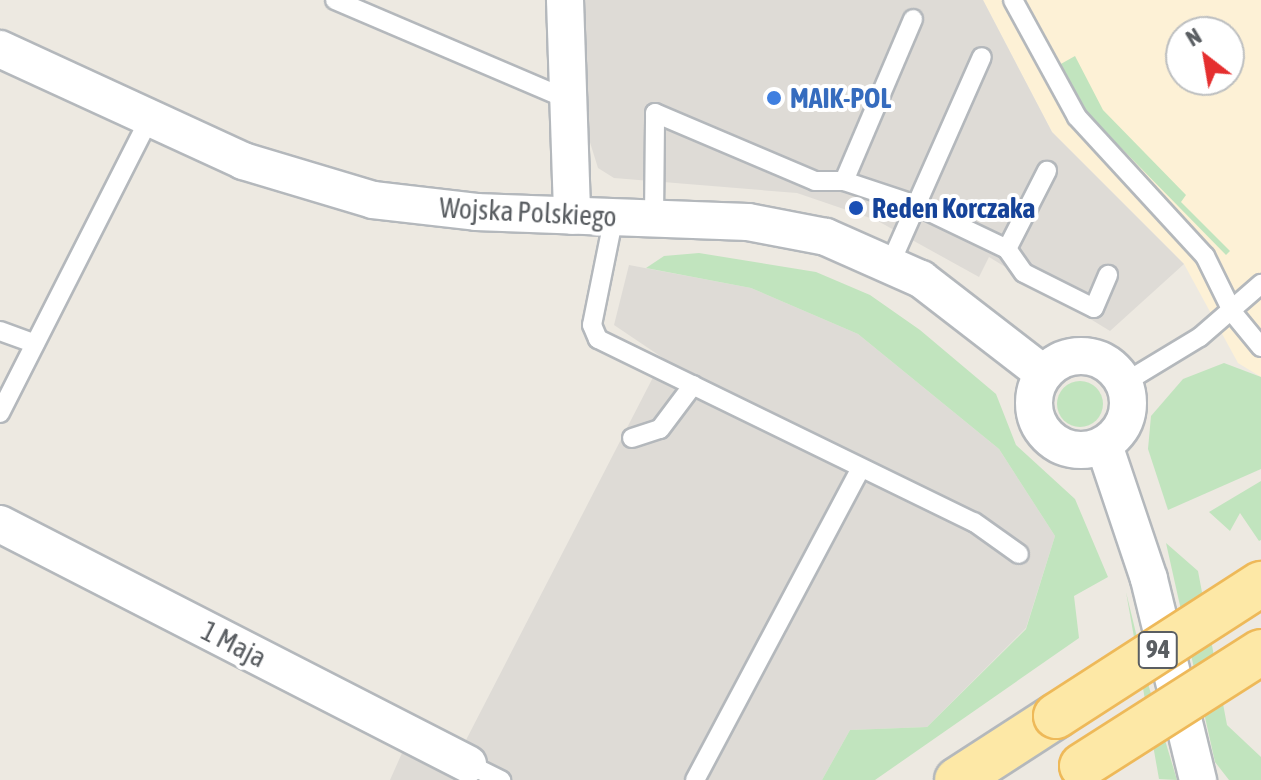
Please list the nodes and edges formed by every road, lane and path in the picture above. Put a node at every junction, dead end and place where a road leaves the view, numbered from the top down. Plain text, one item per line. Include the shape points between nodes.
1 (335, 0) edge
2 (565, 0) edge
3 (1013, 0) edge
4 (913, 19) dead end
5 (0, 49) edge
6 (982, 57) dead end
7 (569, 100) junction
8 (149, 119) junction
9 (1047, 171) dead end
10 (844, 181) junction
11 (913, 204) junction
12 (572, 216) junction
13 (614, 216) junction
14 (654, 217) junction
15 (1007, 249) junction
16 (891, 262) junction
17 (1108, 275) dead end
18 (1261, 284) edge
19 (1233, 313) junction
20 (0, 331) edge
21 (35, 344) junction
22 (1261, 347) edge
23 (1044, 374) junction
24 (1124, 383) junction
25 (693, 385) junction
26 (0, 413) edge
27 (632, 438) dead end
28 (1104, 445) junction
29 (861, 468) junction
30 (0, 524) edge
31 (1019, 554) dead end
32 (1261, 584) edge
33 (1261, 652) edge
34 (468, 764) joint
35 (1072, 773) edge
36 (501, 780) edge
37 (695, 780) edge
38 (957, 780) edge
39 (1198, 780) edge

1 - 7 lane
2 - 7 street
3 - 19 lane via 1077,117 1205,256
4 - 10 lane
5 - 8 street, Wojska Polskiego
6 - 11 lane
7 - 12 street
8 - 12 street, Wojska Polskiego via 278,175 373,200
8 - 21 lane
9 - 15 lane
10 - 11 lane
10 - 14 lane via 815,181 655,113
11 - 15 lane
11 - 16 lane
12 - 13 street, Wojska Polskiego
13 - 14 street, Wojska Polskiego
13 - 25 lane via 594,335
14 - 16 street, Wojska Polskiego via 776,225
15 - 17 lane via 1024,273 1094,308
16 - 23 street, Wojska Polskiego
18 - 19 lane
19 - 22 lane
19 - 24 lane
20 - 21 lane
21 - 26 lane
23 - 24 street via 1055,363 1086,356
23 - 28 street via 1033,405 1045,434 1073,450
24 - 28 street via 1124,424
25 - 27 lane via 660,429
25 - 29 lane
28 - 39 street via 1149,579
29 - 31 lane via 974,522
29 - 37 lane
30 - 34 street, 1 Maja
32 - 38 main road, 94, bridge
33 - 35 main road, 94, bridge
34 - 36 lane

